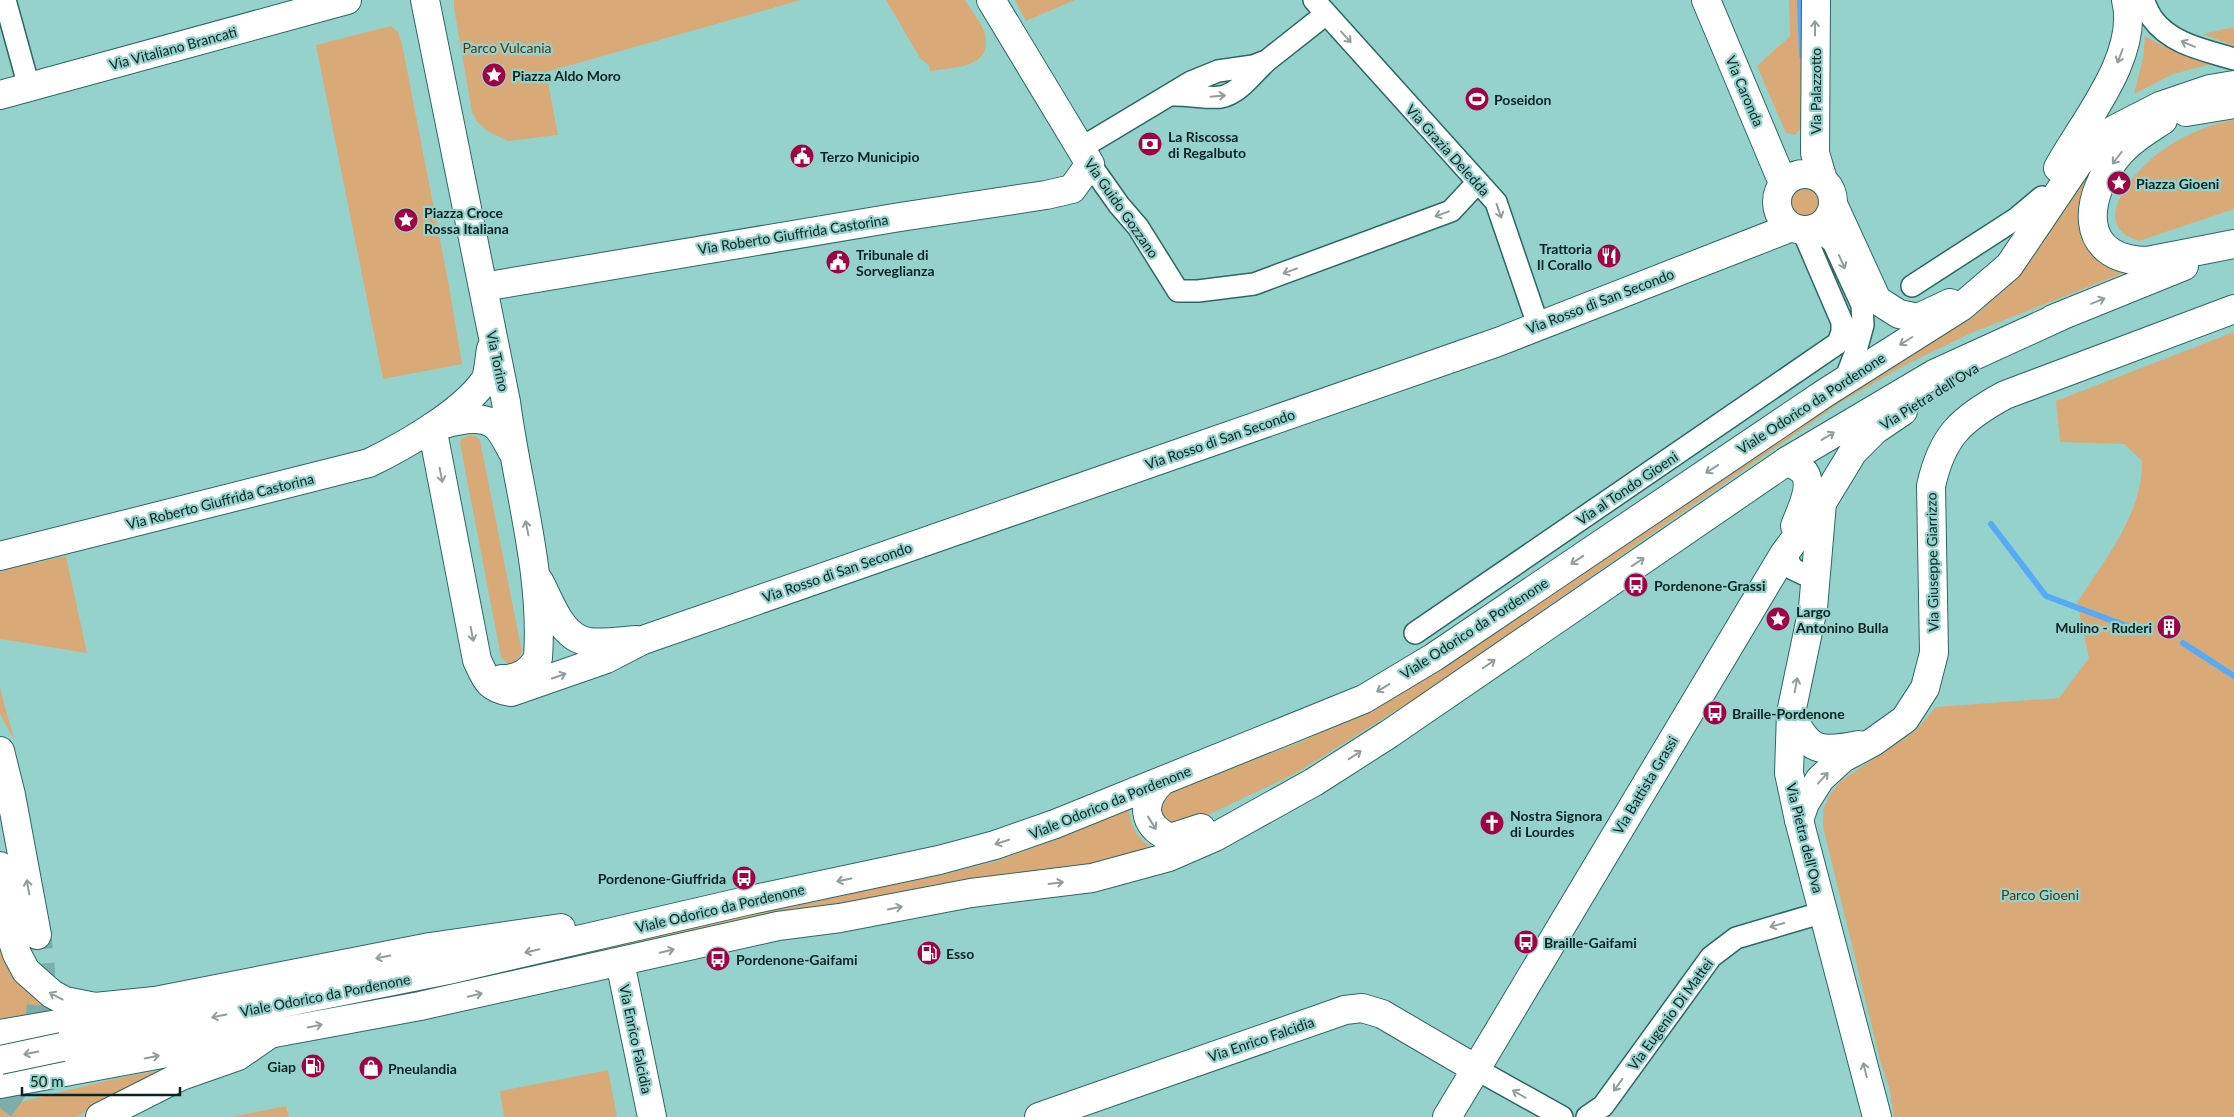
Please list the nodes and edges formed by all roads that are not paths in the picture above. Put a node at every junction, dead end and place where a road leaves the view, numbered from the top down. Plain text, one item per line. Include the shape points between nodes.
1 (5, 0) edge
2 (347, 0) edge
3 (425, 0) edge
4 (991, 0) edge
5 (1706, 0) edge
6 (1816, 0) edge
7 (2126, 0) edge
8 (2143, 0) edge
9 (1320, 7) edge
10 (2234, 60) edge
11 (29, 87) junction
12 (2222, 87) edge
13 (0, 95) edge
14 (2234, 104) edge
15 (2168, 117) junction
16 (2115, 129) junction
17 (1086, 156) junction
18 (1478, 182) junction
19 (1784, 183) junction
20 (1828, 192) junction
21 (2042, 197) junction
22 (1801, 228) junction
23 (2025, 245) junction
24 (2234, 245) edge
25 (1988, 284) junction
26 (1912, 286) dead end
27 (483, 287) junction
28 (2234, 309) edge
29 (2057, 318) junction
30 (1538, 325) junction
31 (493, 341) junction
32 (1845, 380) junction
33 (432, 427) junction
34 (512, 451) junction
35 (1786, 462) junction
36 (1822, 504) junction
37 (1784, 554) junction
38 (0, 556) edge
39 (536, 576) junction
40 (1816, 580) junction
41 (1415, 633) dead end
42 (643, 640) junction
43 (489, 679) junction
44 (1790, 713) junction
45 (1873, 742) junction
46 (0, 751) edge
47 (1162, 781) junction
48 (1314, 782) junction
49 (1799, 820) junction
50 (0, 866) edge
51 (746, 901) junction
52 (1824, 912) junction
53 (37, 935) tunnel mouth
54 (620, 962) junction
55 (155, 1002) junction
56 (0, 1034) edge
57 (267, 1036) junction
58 (0, 1060) edge
59 (1476, 1069) junction
60 (70, 1073) junction
61 (0, 1084) edge
62 (0, 1093) edge
63 (100, 1117) edge
64 (652, 1117) edge
65 (1039, 1117) edge
66 (1448, 1117) edge
67 (1562, 1117) edge
68 (1587, 1117) edge
69 (1877, 1117) edge

1 - 11 street
2 - 11 main road, Via Vitaliano Brancati
3 - 27 main road, Via Torino
4 - 17 main road, Via Guido Gozzano
5 - 19 main road, Via Caronda
20 -> 6 main road, Via Palazzotto via 1815,154
7 -> 21 main road via 2128,32 2110,80
10 -> 8 street via 2170,36 2151,17
9 - 17 street via 1266,61 1218,71 1191,82
9 -> 18 street, Via Grazia Deledda
11 - 13 main road, Via Vitaliano Brancati
12 - 15 main road
12 - 16 main road via 2160,106
14 - 15 main road
15 - 16 main road
15 -> 24 main road via 2120,153 2098,188 2093,205 2094,227 2100,244 2114,255 2133,261
16 - 23 main road via 2099,140 2078,164
18 -> 17 street, Via Guido Gozzano via 1450,211 1254,284 1178,291 1138,227
17 - 27 main road, Via Roberto Giuffrida Castorina via 1072,189 1046,195 900,216
18 -> 30 street, Via Grazia Deledda via 1496,202
19 - 20 main road via 1804,173 1816,175
19 - 22 main road via 1779,190 1777,207 1785,222
20 - 22 main road via 1832,210 1825,222
20 - 25 main road, Via Palazzotto via 1877,300 1899,314 1918,318
21 - 23 main road
21 - 26 street via 2017,218
22 - 30 main road, Via Rosso di San Secondo
22 -> 32 street via 1826,236 1833,242 1862,305 1863,325
22 - 41 street, Via al Tondo Gioeni via 1842,322 1838,342
23 - 25 main road, Viale Odorico da Pordenone via 2010,266
29 -> 24 main road
25 -> 32 main road, Viale Odorico da Pordenone via 1960,307
27 - 31 main road, Via Torino
28 - 45 main road, Via Giuseppe Giarrizzo via 2005,395 1960,424 1946,443 1931,486 1934,653 1930,671 1925,688 1905,719
35 -> 29 main road, Viale Odorico da Pordenone via 1934,374
29 - 36 main road, Via Pietra dell'Ova via 1916,401 1875,430 1853,452
30 - 42 main road, Via Rosso di San Secondo
31 - 33 main road, Via Roberto Giuffrida Castorina via 485,382
31 - 34 main road, Via Torino
32 -> 47 main road, Viale Odorico da Pordenone via 1434,657 1364,699
33 - 34 main road via 468,419 482,420 497,427
33 - 38 main road, Via Roberto Giuffrida Castorina via 404,446 369,463
33 -> 43 main road via 474,644
39 -> 34 main road, Via Torino
35 - 37 main road via 1801,468 1808,485
48 -> 35 main road, Viale Odorico da Pordenone
36 - 37 main road
36 - 40 main road, Via Pietra dell'Ova
37 - 40 street via 1793,569
37 - 59 main road, Via Battista Grassi
39 - 42 main road via 564,628 575,638 589,642
39 - 43 main road, Via Torino via 538,658 522,676
44 -> 40 main road, Via Pietra dell'Ova
43 -> 42 main road via 511,692 606,659
44 - 45 main road via 1811,745 1824,750
44 - 49 main road, Via Pietra dell'Ova via 1789,773
49 -> 45 main road, Via Giuseppe Giarrizzo via 1820,779 1843,758
53 -> 46 main road
47 -> 48 main road via 1154,789 1147,814 1150,824 1170,838
47 -> 51 main road, Viale Odorico da Pordenone via 995,845
54 -> 48 main road, Viale Odorico da Pordenone via 778,926 840,918 971,893 1092,878 1131,869 1215,837
49 - 52 main road, Via Pietra dell'Ova
55 -> 50 main road via 95,1007 65,1001 43,989 26,971 17,954 8,921
51 -> 55 main road via 430,947
51 -> 58 main road, Viale Odorico da Pordenone, bridge via 448,970
52 -> 68 street, Via Eugenio Di Mattei via 1736,938 1711,957 1603,1106
69 -> 52 main road, Via Pietra dell'Ova
57 -> 54 main road, Viale Odorico da Pordenone via 470,996
54 - 64 main road, Via Enrico Falcidia
55 - 56 main road via 98,1017
60 -> 57 main road, Viale Odorico da Pordenone
57 - 63 main road via 238,1056 181,1076
59 - 65 main road, Via Enrico Falcidia via 1382,1014 1362,1008 1345,1010
59 - 66 main road, Via Battista Grassi
67 -> 59 street
60 - 61 main road
60 - 62 main road

